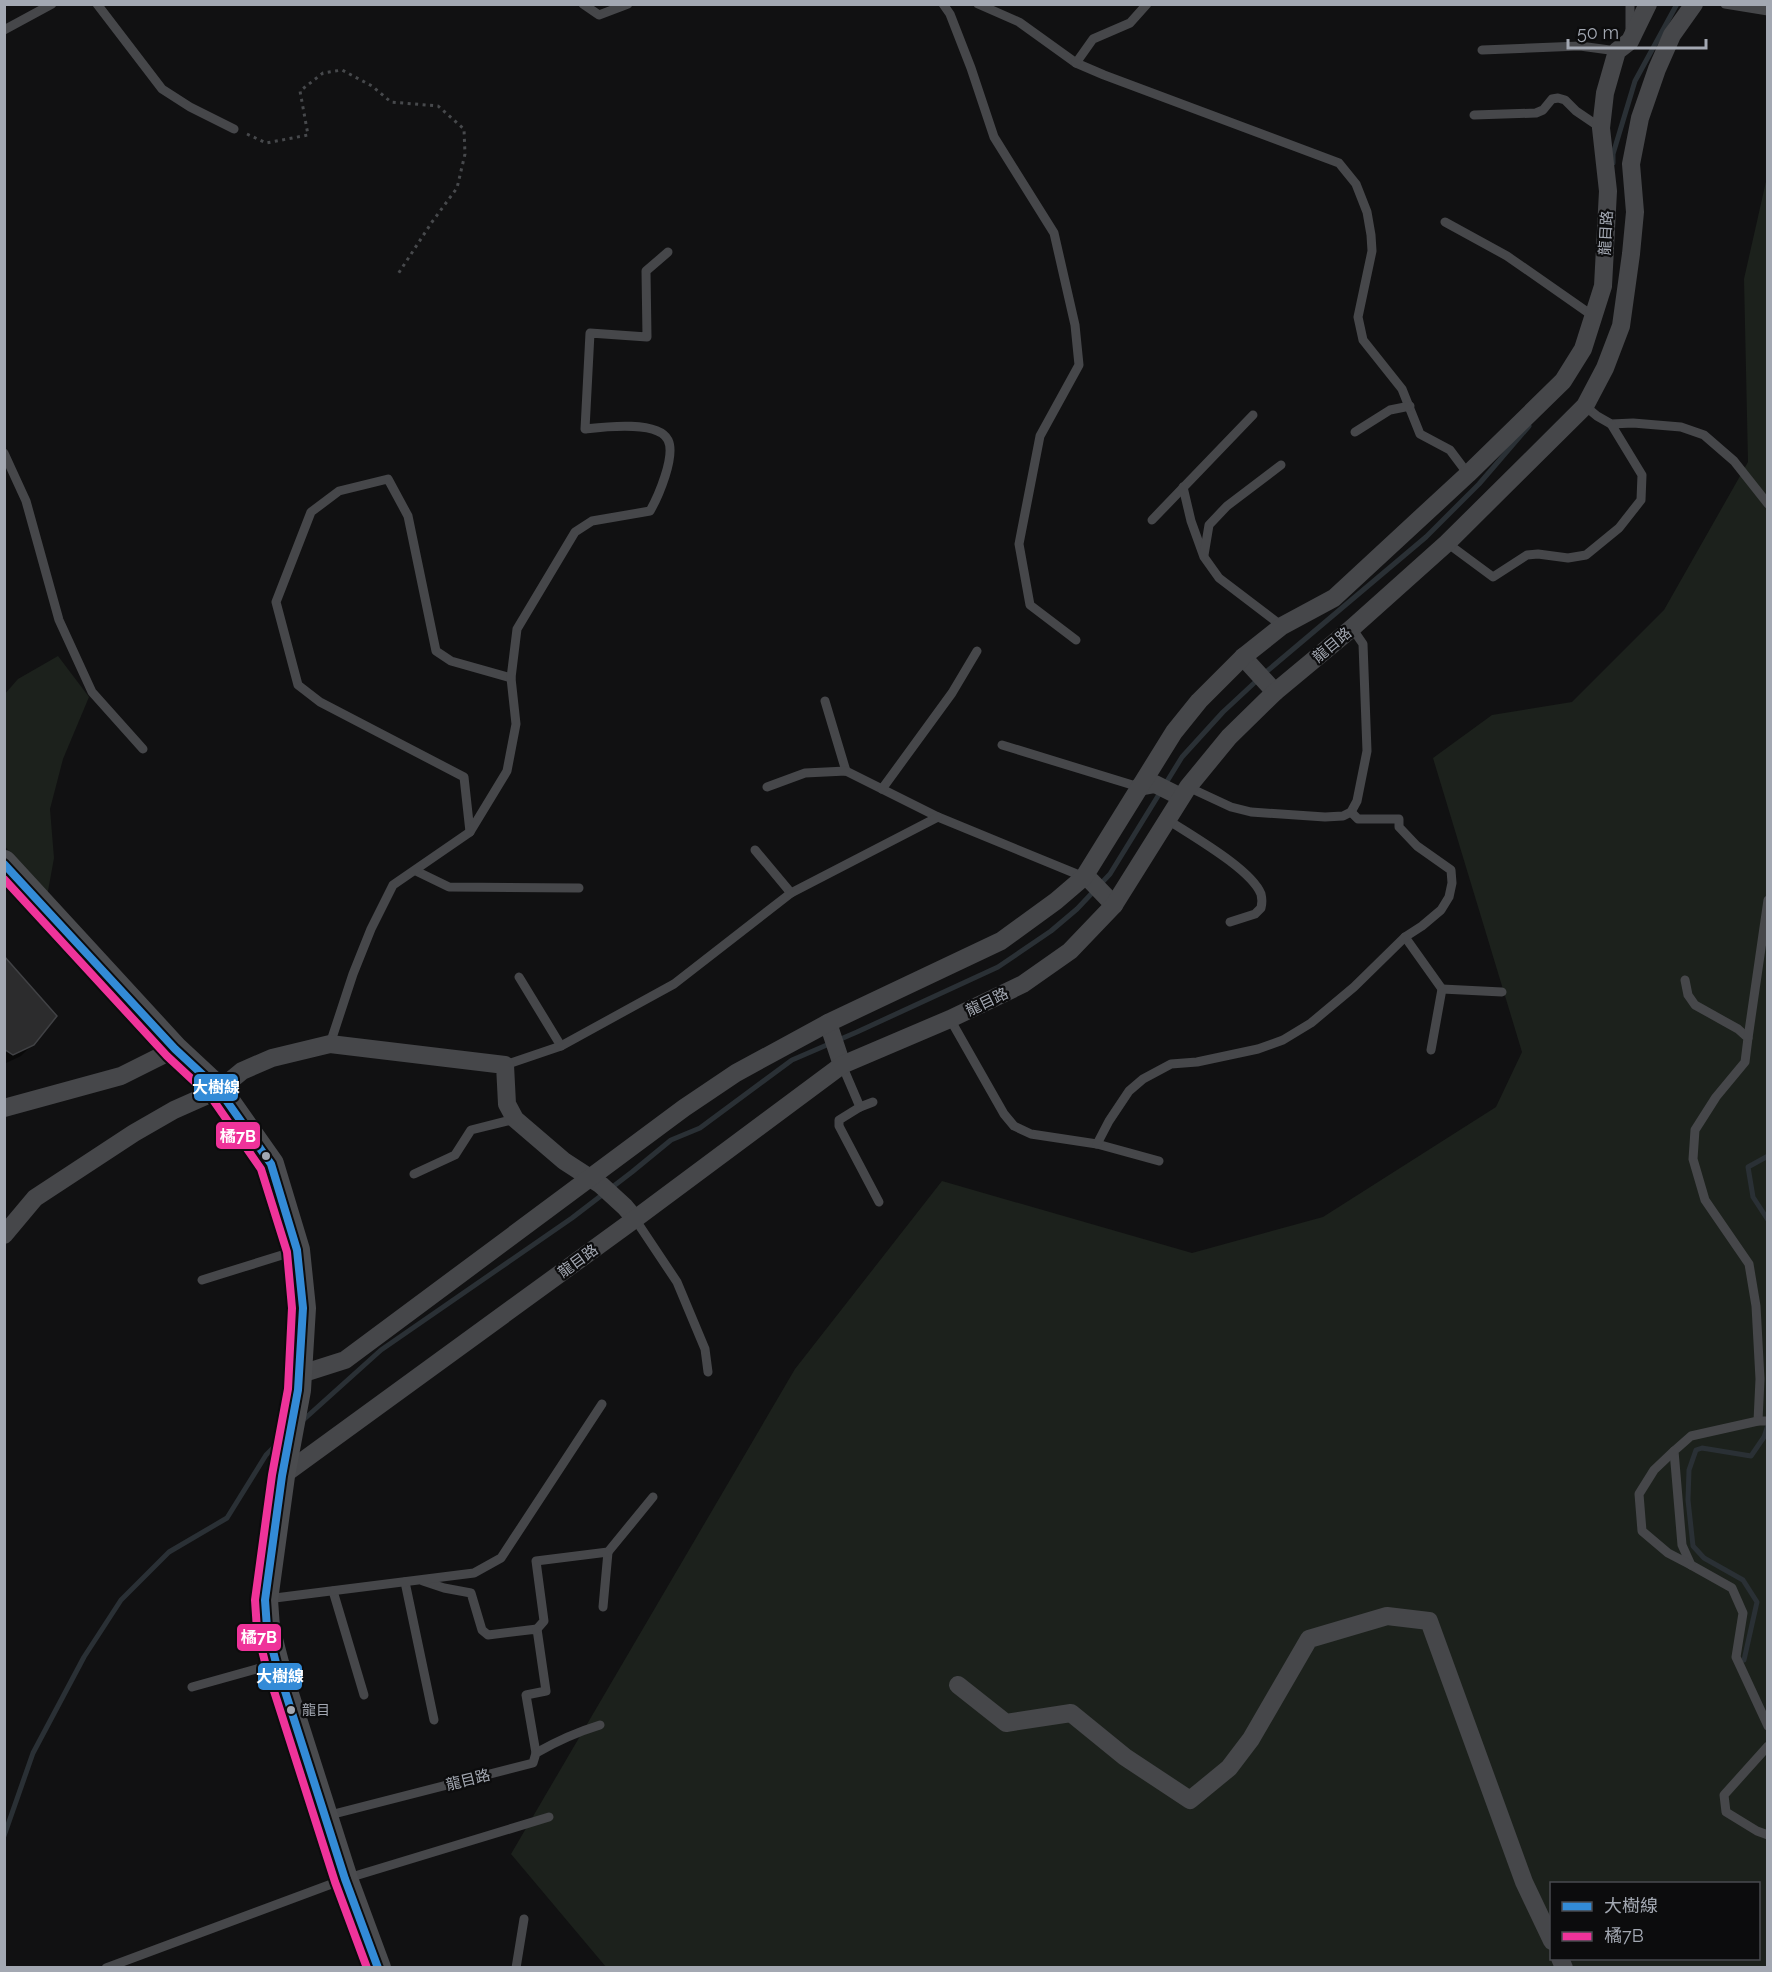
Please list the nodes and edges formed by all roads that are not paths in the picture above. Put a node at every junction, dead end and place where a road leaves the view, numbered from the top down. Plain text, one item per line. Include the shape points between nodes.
1 (52, 4) edge
2 (97, 4) edge
3 (583, 4) edge
4 (628, 4) edge
5 (943, 4) edge
6 (978, 4) edge
7 (1147, 4) edge
8 (1630, 4) edge
9 (1648, 4) edge
10 (1694, 4) edge
11 (1725, 4) edge
12 (1767, 11) edge
13 (4, 30) edge
14 (1624, 46) junction
15 (1482, 50) dead end
16 (1077, 63) junction
17 (1474, 115) dead end
18 (1601, 128) junction
19 (234, 129) road end
20 (1445, 222) dead end
21 (668, 252) dead end
22 (1593, 316) junction
23 (1565, 383) junction
24 (1582, 403) junction
25 (1410, 406) junction
26 (1253, 415) dead end
27 (1611, 424) junction
28 (1355, 432) dead end
29 (4, 453) edge
30 (1281, 465) dead end
31 (1468, 474) junction
32 (1183, 487) junction
33 (1767, 504) edge
34 (1152, 520) dead end
35 (1447, 543) junction
36 (1204, 557) junction
37 (1282, 626) junction
38 (1352, 628) junction
39 (1076, 640) dead end
40 (977, 651) dead end
41 (1246, 660) junction
42 (511, 678) junction
43 (1273, 689) junction
44 (825, 701) dead end
45 (1002, 745) dead end
46 (142, 749) dead end
47 (846, 771) junction
48 (1147, 785) junction
49 (767, 787) dead end
50 (882, 789) junction
51 (1181, 792) junction
52 (1351, 812) junction
53 (938, 817) junction
54 (1168, 820) junction
55 (470, 832) junction
56 (755, 850) dead end
57 (4, 863) edge
58 (416, 871) junction
59 (1088, 879) junction
60 (579, 888) dead end
61 (791, 893) junction
62 (1767, 900) edge
63 (1111, 901) junction
64 (1230, 922) dead end
65 (1405, 937) junction
66 (519, 977) dead end
67 (1685, 980) dead end
68 (1442, 989) junction
69 (1502, 992) dead end
70 (950, 1019) junction
71 (829, 1025) junction
72 (1748, 1038) junction
73 (330, 1044) junction
74 (561, 1046) junction
75 (175, 1049) junction
76 (1431, 1050) dead end
77 (840, 1059) junction
78 (505, 1065) junction
79 (219, 1090) junction
80 (873, 1102) dead end
81 (860, 1107) junction
82 (4, 1108) edge
83 (515, 1119) junction
84 (1098, 1144) junction
85 (1159, 1161) dead end
86 (414, 1174) dead end
87 (596, 1182) junction
88 (879, 1202) dead end
89 (630, 1213) junction
90 (4, 1235) edge
91 (297, 1250) junction
92 (202, 1280) dead end
93 (708, 1372) dead end
94 (298, 1383) junction
95 (602, 1404) dead end
96 (1763, 1421) edge
97 (1674, 1451) junction
98 (282, 1476) junction
99 (653, 1497) dead end
100 (608, 1552) junction
101 (1691, 1565) junction
102 (421, 1580) junction
103 (405, 1582) junction
104 (333, 1591) junction
105 (265, 1600) junction
106 (603, 1607) dead end
107 (537, 1629) junction
108 (276, 1663) junction
109 (958, 1685) dead end
110 (192, 1687) dead end
111 (364, 1695) dead end
112 (434, 1720) dead end
113 (600, 1725) dead end
114 (1767, 1726) edge
115 (1767, 1746) edge
116 (536, 1753) junction
117 (325, 1817) junction
118 (549, 1817) dead end
119 (1767, 1835) edge
120 (345, 1879) junction
121 (524, 1919) dead end
122 (1550, 1939) edge
123 (106, 1968) edge
124 (378, 1968) edge
125 (516, 1968) edge

1 - 13 lane
2 - 19 lane via 162,89
3 - 4 lane via 598,15
5 - 39 lane via 971,68 994,136 1054,233 1075,325 1078,365 1040,436 1019,544 1030,605
6 - 16 lane via 1019,22
7 - 16 lane via 1130,23 1093,39
8 - 14 lane
9 - 14 street, 龍目路
10 - 24 street, 龍目路 via 1672,35 1640,118 1631,164 1635,212 1621,326 1605,368
11 - 12 lane
14 - 15 lane
14 - 18 street, 龍目路 via 1605,93
16 - 25 lane via 1339,164 1356,184 1371,235 1372,251 1359,317 1363,340 1402,389
17 - 18 lane via 1536,113 1558,98
18 - 22 street, 龍目路 via 1608,191 1603,286
20 - 22 lane via 1507,256
21 - 42 lane via 646,271 647,337 591,333 585,429 618,425 660,431 669,441 670,453 662,490 650,511 592,521 575,531 517,629
22 - 23 street, 龍目路 via 1583,349
23 - 24 street
23 - 31 street, 龍目路
24 - 27 lane
24 - 35 street, 龍目路
25 - 28 lane via 1390,410
25 - 31 lane via 1420,434 1450,450
26 - 32 lane
27 - 33 lane via 1681,427 1704,435 1734,461
27 - 35 lane via 1642,475 1641,500 1619,528 1586,555 1527,555 1493,577
29 - 46 lane via 26,501 59,620 92,692
30 - 36 lane via 1227,506 1209,525
31 - 37 street, 龍目路 via 1334,598
32 - 34 lane
32 - 36 lane
35 - 38 street, 龍目路
36 - 37 lane via 1219,578
37 - 41 street, 龍目路
38 - 43 street, 龍目路
38 - 52 lane via 1363,644 1367,751 1357,801
40 - 50 lane via 952,693
41 - 43 street
41 - 48 street, 龍目路 via 1199,701 1174,732
42 - 55 lane via 516,723 507,771
42 - 55 lane via 451,661 436,651 408,516 388,479 339,491 311,512 276,602 298,685 320,702 464,777
43 - 51 street, 龍目路
44 - 47 lane
45 - 48 lane
47 - 49 lane via 805,773
47 - 50 lane
48 - 51 street
48 - 59 street, 龍目路
50 - 53 lane
51 - 52 lane via 1251,812 1326,817
51 - 54 street, 龍目路
52 - 65 lane via 1358,819 1399,819 1399,828 1417,846 1451,870 1449,897 1441,910
53 - 59 lane
53 - 61 lane
54 - 63 street, 龍目路
54 - 64 lane via 1250,878 1261,895 1261,908 1255,914
55 - 58 lane
56 - 61 lane
57 - 75 street
58 - 60 lane via 450,887
58 - 73 lane via 393,885 375,921 352,974
59 - 63 street
59 - 71 street, 龍目路 via 1001,941
61 - 74 lane via 674,984
62 - 72 lane
63 - 70 street, 龍目路 via 1070,951 1023,984
65 - 68 lane
65 - 84 lane via 1354,987 1311,1023 1283,1040 1258,1049 1171,1064 1143,1079 1129,1091
66 - 74 lane
67 - 72 lane via 1695,1005
68 - 69 lane
68 - 76 lane
70 - 77 street, 龍目路
70 - 84 lane via 1014,1126 1031,1134
71 - 77 street
71 - 87 street, 龍目路 via 736,1073 684,1108
72 - 96 lane via 1745,1062 1695,1130 1694,1159 1705,1200 1749,1264 1757,1316
73 - 78 street
73 - 79 street via 272,1058 242,1071
74 - 78 lane
75 - 79 street
75 - 82 street via 121,1076
77 - 81 lane
77 - 89 street, 龍目路
78 - 83 street via 507,1104
79 - 90 street via 134,1133 35,1198
79 - 91 street via 271,1164
80 - 81 lane
81 - 88 lane via 839,1120 838,1126
83 - 86 lane via 471,1130 454,1155
83 - 87 street via 564,1161
84 - 85 lane
87 - 89 street
87 - 94 street, 龍目路 via 345,1360
89 - 93 lane via 677,1282 705,1349
89 - 98 street, 龍目路
91 - 92 lane
91 - 94 street via 303,1308
94 - 98 street
95 - 102 lane via 501,1558 474,1573
96 - 97 lane via 1691,1436
97 - 101 lane via 1682,1545
97 - 101 lane via 1654,1470 1639,1494 1642,1531 1668,1553
98 - 105 street
99 - 100 lane
100 - 106 lane
100 - 107 lane via 536,1561 544,1621
101 - 114 lane via 1732,1588 1743,1613 1736,1657
102 - 103 lane
102 - 107 lane via 471,1593 482,1630 488,1635
103 - 104 lane
103 - 112 lane
104 - 105 lane
104 - 111 lane
105 - 108 street
107 - 116 lane via 546,1691 526,1695
108 - 110 lane
108 - 117 street
109 - 122 street via 1006,1723 1071,1713 1125,1757 1190,1800 1229,1768 1251,1739 1309,1639 1387,1616 1429,1621 1524,1882
113 - 116 lane, 龍目路 via 573,1733
115 - 119 lane via 1724,1796 1726,1812
116 - 117 lane, 龍目路 via 533,1763
117 - 120 street
118 - 120 lane
120 - 123 lane
120 - 124 street
121 - 125 lane

